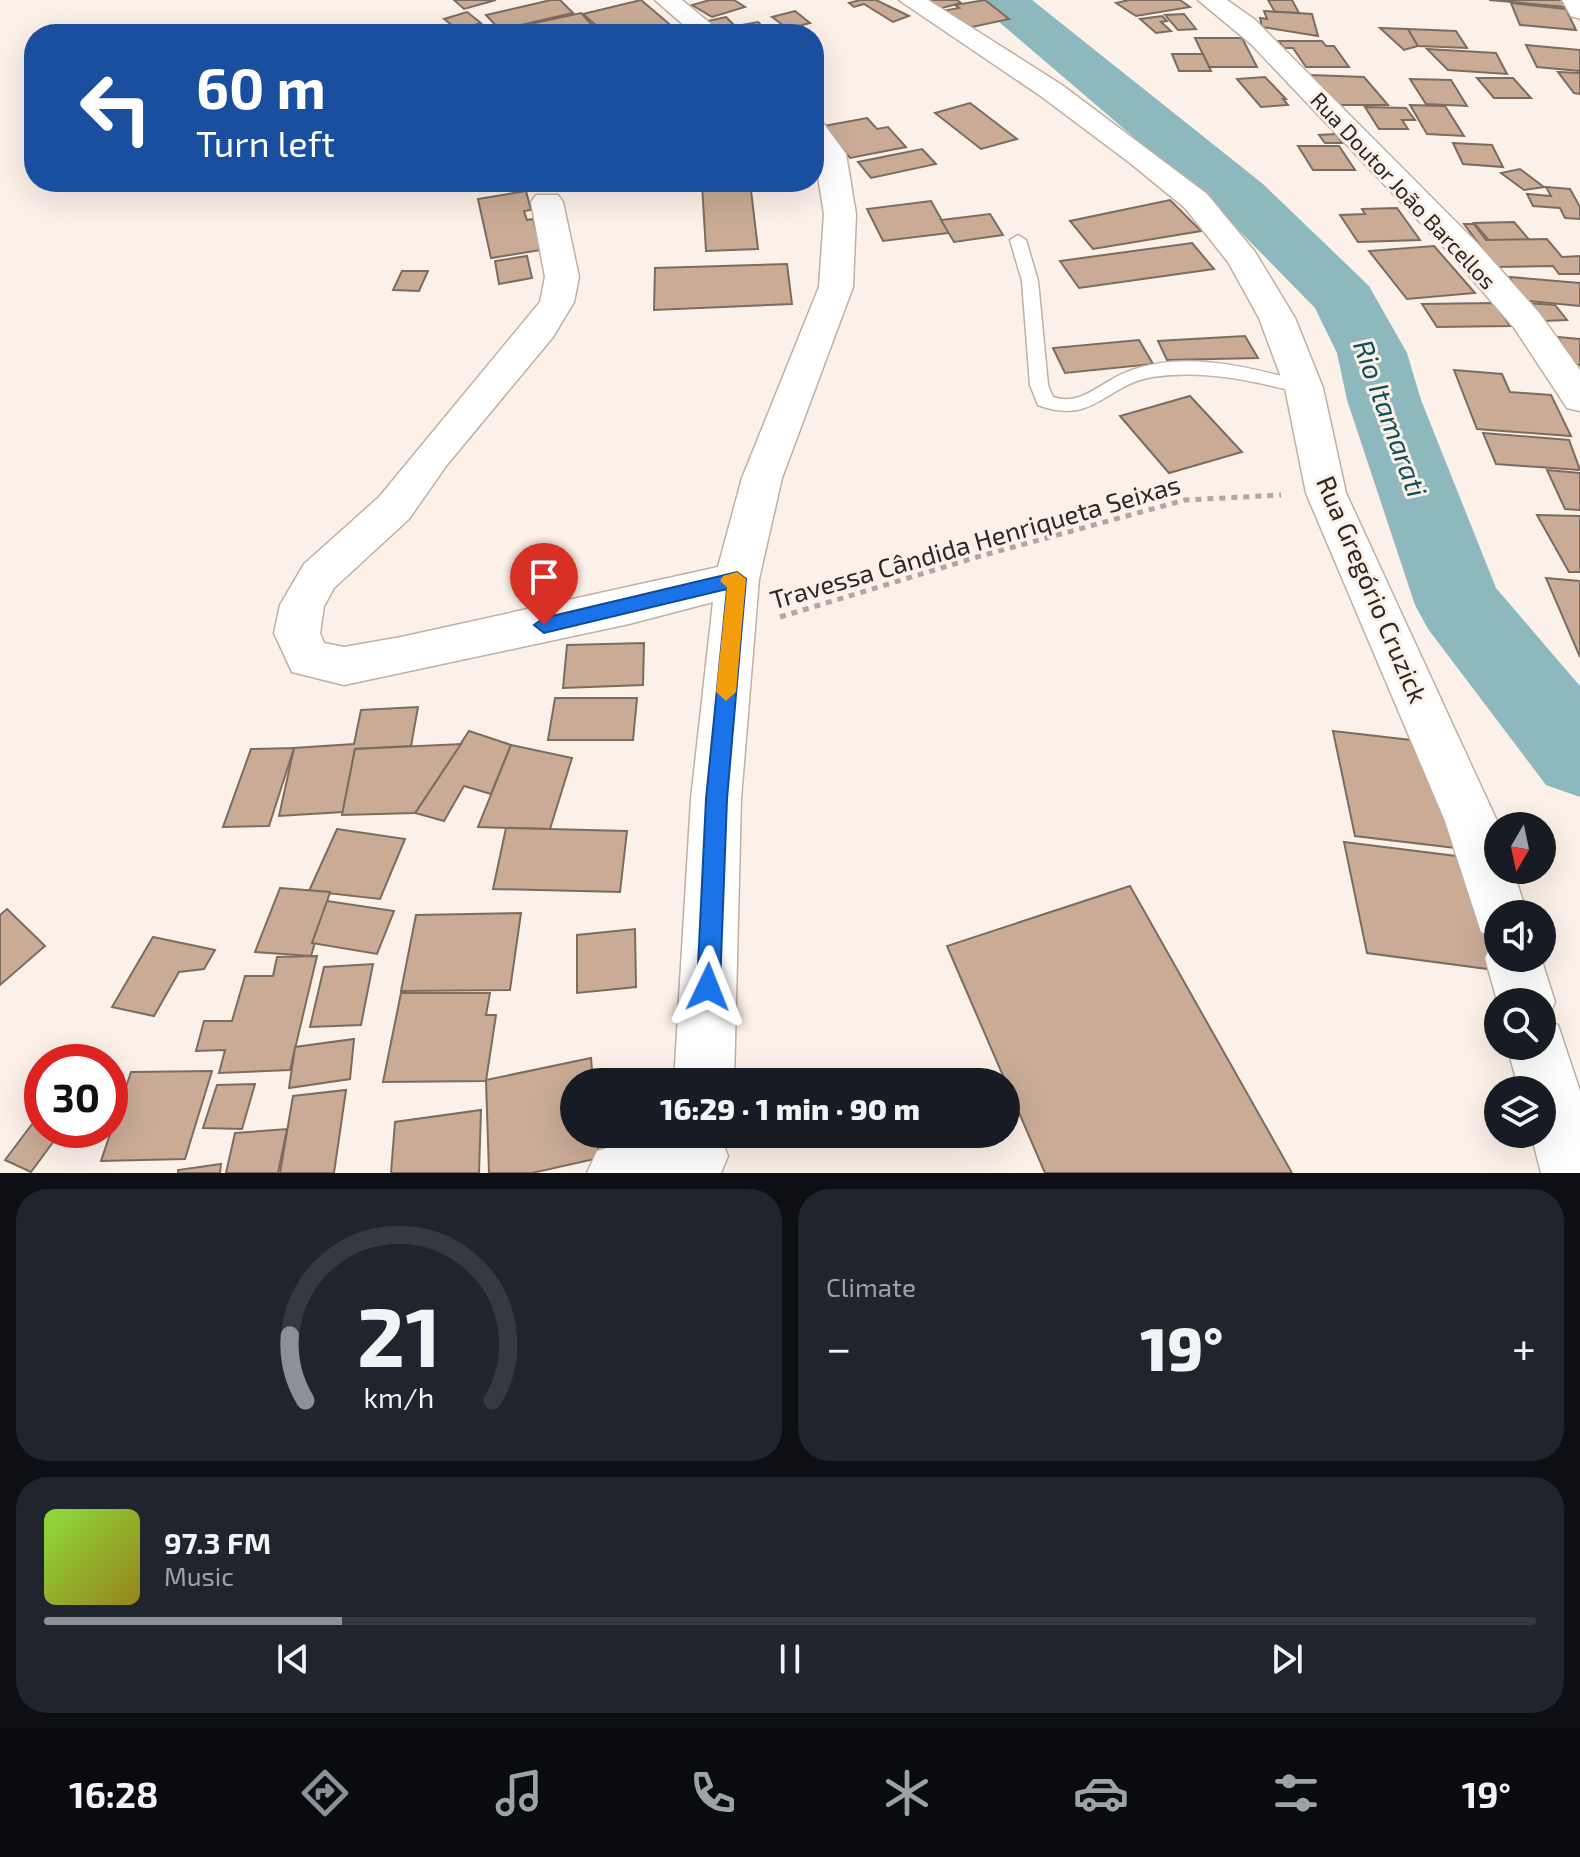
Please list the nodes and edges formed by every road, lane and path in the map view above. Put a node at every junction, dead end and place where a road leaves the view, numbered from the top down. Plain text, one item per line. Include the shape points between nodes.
1 (667, 0) edge
2 (911, 0) edge
3 (1210, 0) edge
4 (1574, 0) edge
5 (1580, 11) edge
6 (697, 24) edge
7 (824, 144) edge
8 (547, 202) dead end
9 (1018, 240) dead end
10 (1304, 388) junction
11 (1580, 399) edge
12 (1326, 493) junction
13 (737, 579) junction
14 (732, 631) junction
15 (1496, 900) edge
16 (1541, 1060) edge
17 (705, 1068) edge
18 (697, 1154) edge
19 (619, 1173) edge
20 (1573, 1173) edge

1 - 6 street
2 - 10 street, Rua Gregório Cruzick via 1052,91 1196,201 1243,259 1277,318
3 - 11 street, Rua Doutor João Barcellos via 1266,41 1328,113 1448,234 1544,346
4 - 5 street
7 - 13 street via 831,154 840,214 836,287 762,478
8 - 13 street via 562,277 557,302 394,508 319,576 302,605 297,633 308,659 344,666 401,656
9 - 10 lane via 1030,281 1039,385 1045,401 1056,407 1080,407 1143,373 1183,368 1223,370
10 - 12 street, Rua Gregório Cruzick
12 - 14 path, Travessa Cândida Henriqueta Seixas via 1185,500
12 - 15 street, Rua Gregório Cruzick via 1471,821
13 - 14 street
14 - 17 street via 716,799
16 - 20 street
18 - 19 street

